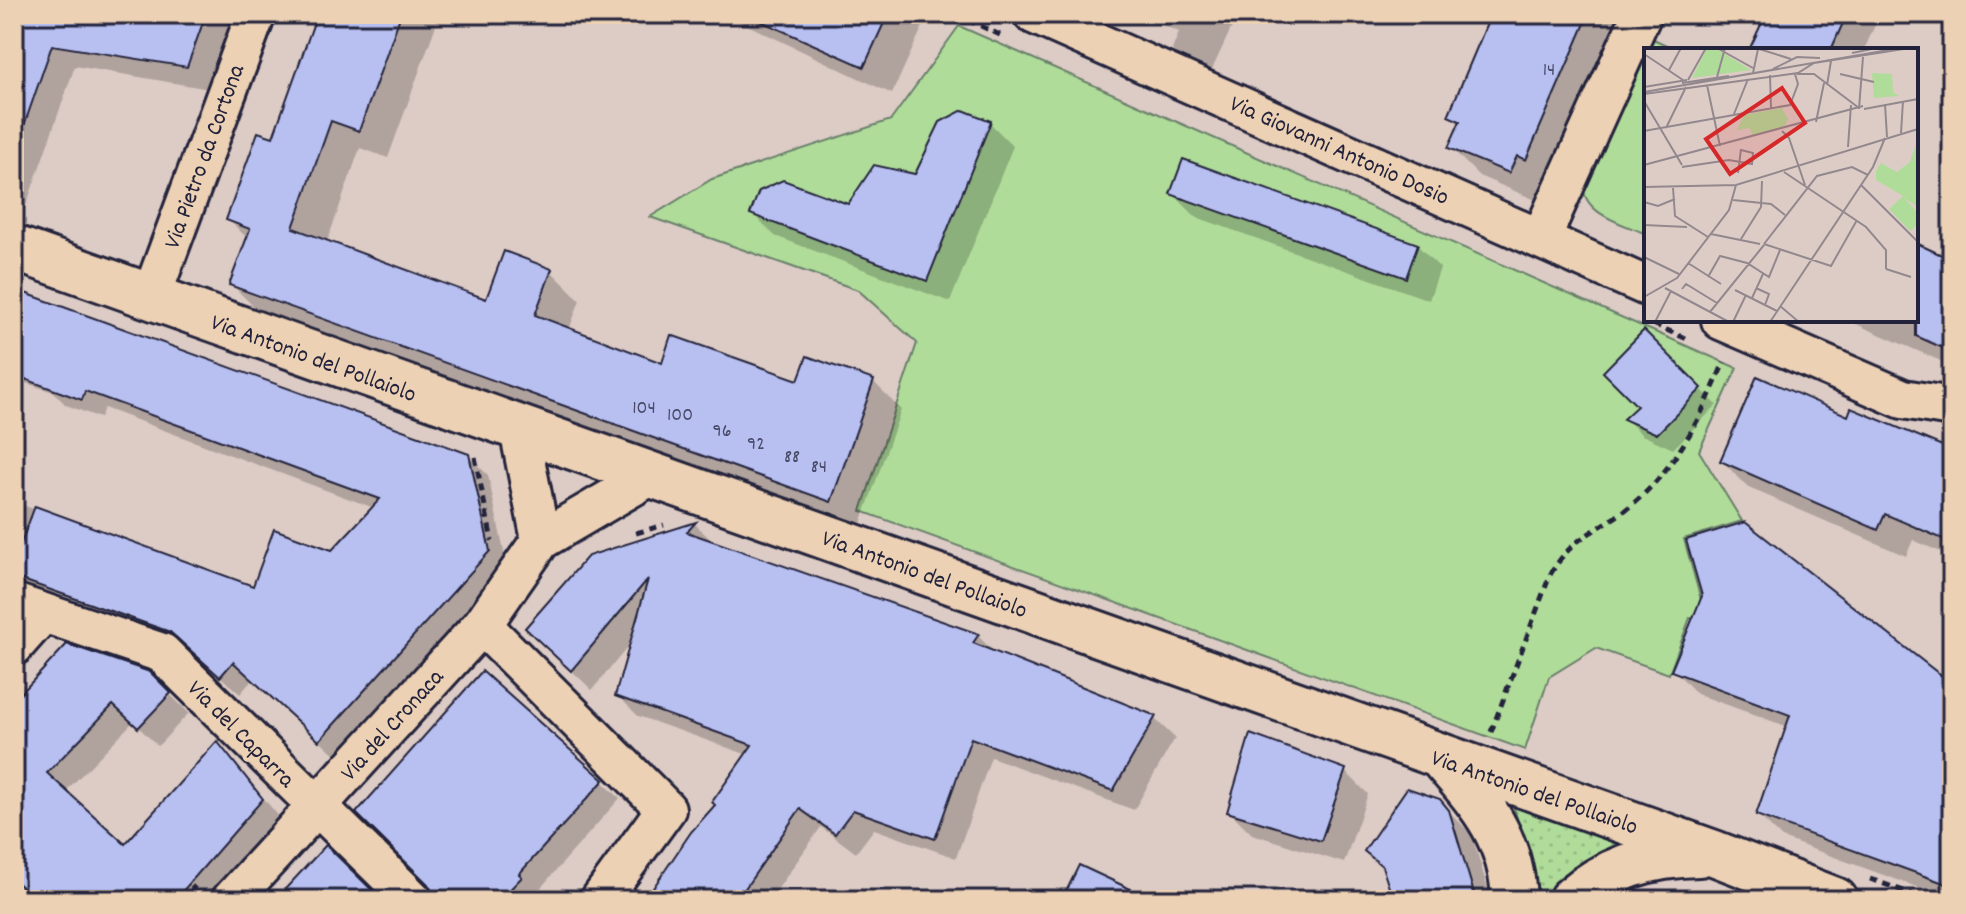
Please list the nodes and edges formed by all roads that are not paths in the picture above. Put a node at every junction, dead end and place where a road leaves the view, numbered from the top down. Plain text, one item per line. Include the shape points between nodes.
1 (256, 14) edge
2 (1033, 14) edge
3 (1642, 14) edge
4 (1541, 238) junction
5 (14, 248) edge
6 (1644, 285) edge
7 (151, 297) junction
8 (1730, 324) edge
9 (1952, 407) edge
10 (519, 429) junction
11 (652, 475) junction
12 (541, 540) junction
13 (29, 608) edge
14 (482, 625) junction
15 (14, 646) edge
16 (1458, 764) junction
17 (315, 807) junction
18 (1714, 853) junction
19 (216, 889) edge
20 (413, 900) edge
21 (600, 900) edge
22 (1514, 900) edge
23 (1571, 900) edge
24 (1835, 900) edge

1 - 7 street, Via Pietro da Cortona
2 - 4 street, Via Giovanni Antonio Dosio
3 - 4 street
4 - 6 street, Via Giovanni Antonio Dosio
5 - 7 street, Via Antonio del Pollaiolo
7 - 10 street, Via Antonio del Pollaiolo
8 - 9 street via 1903,399
10 - 11 street, Via Antonio del Pollaiolo
10 - 12 street
11 - 12 street, Via del Cronaca
11 - 16 street, Via Antonio del Pollaiolo
12 - 14 street, Via del Cronaca
13 - 15 street, Via del Caparra
13 - 17 street, Via del Caparra via 162,653
14 - 17 street, Via del Cronaca
14 - 21 street via 666,809
16 - 18 street, Via Antonio del Pollaiolo
16 - 22 street via 1500,834 1512,868
17 - 19 street, Via del Cronaca
17 - 20 street, Via del Caparra
18 - 23 street via 1649,858 1605,875
18 - 24 street, Via Antonio del Pollaiolo

